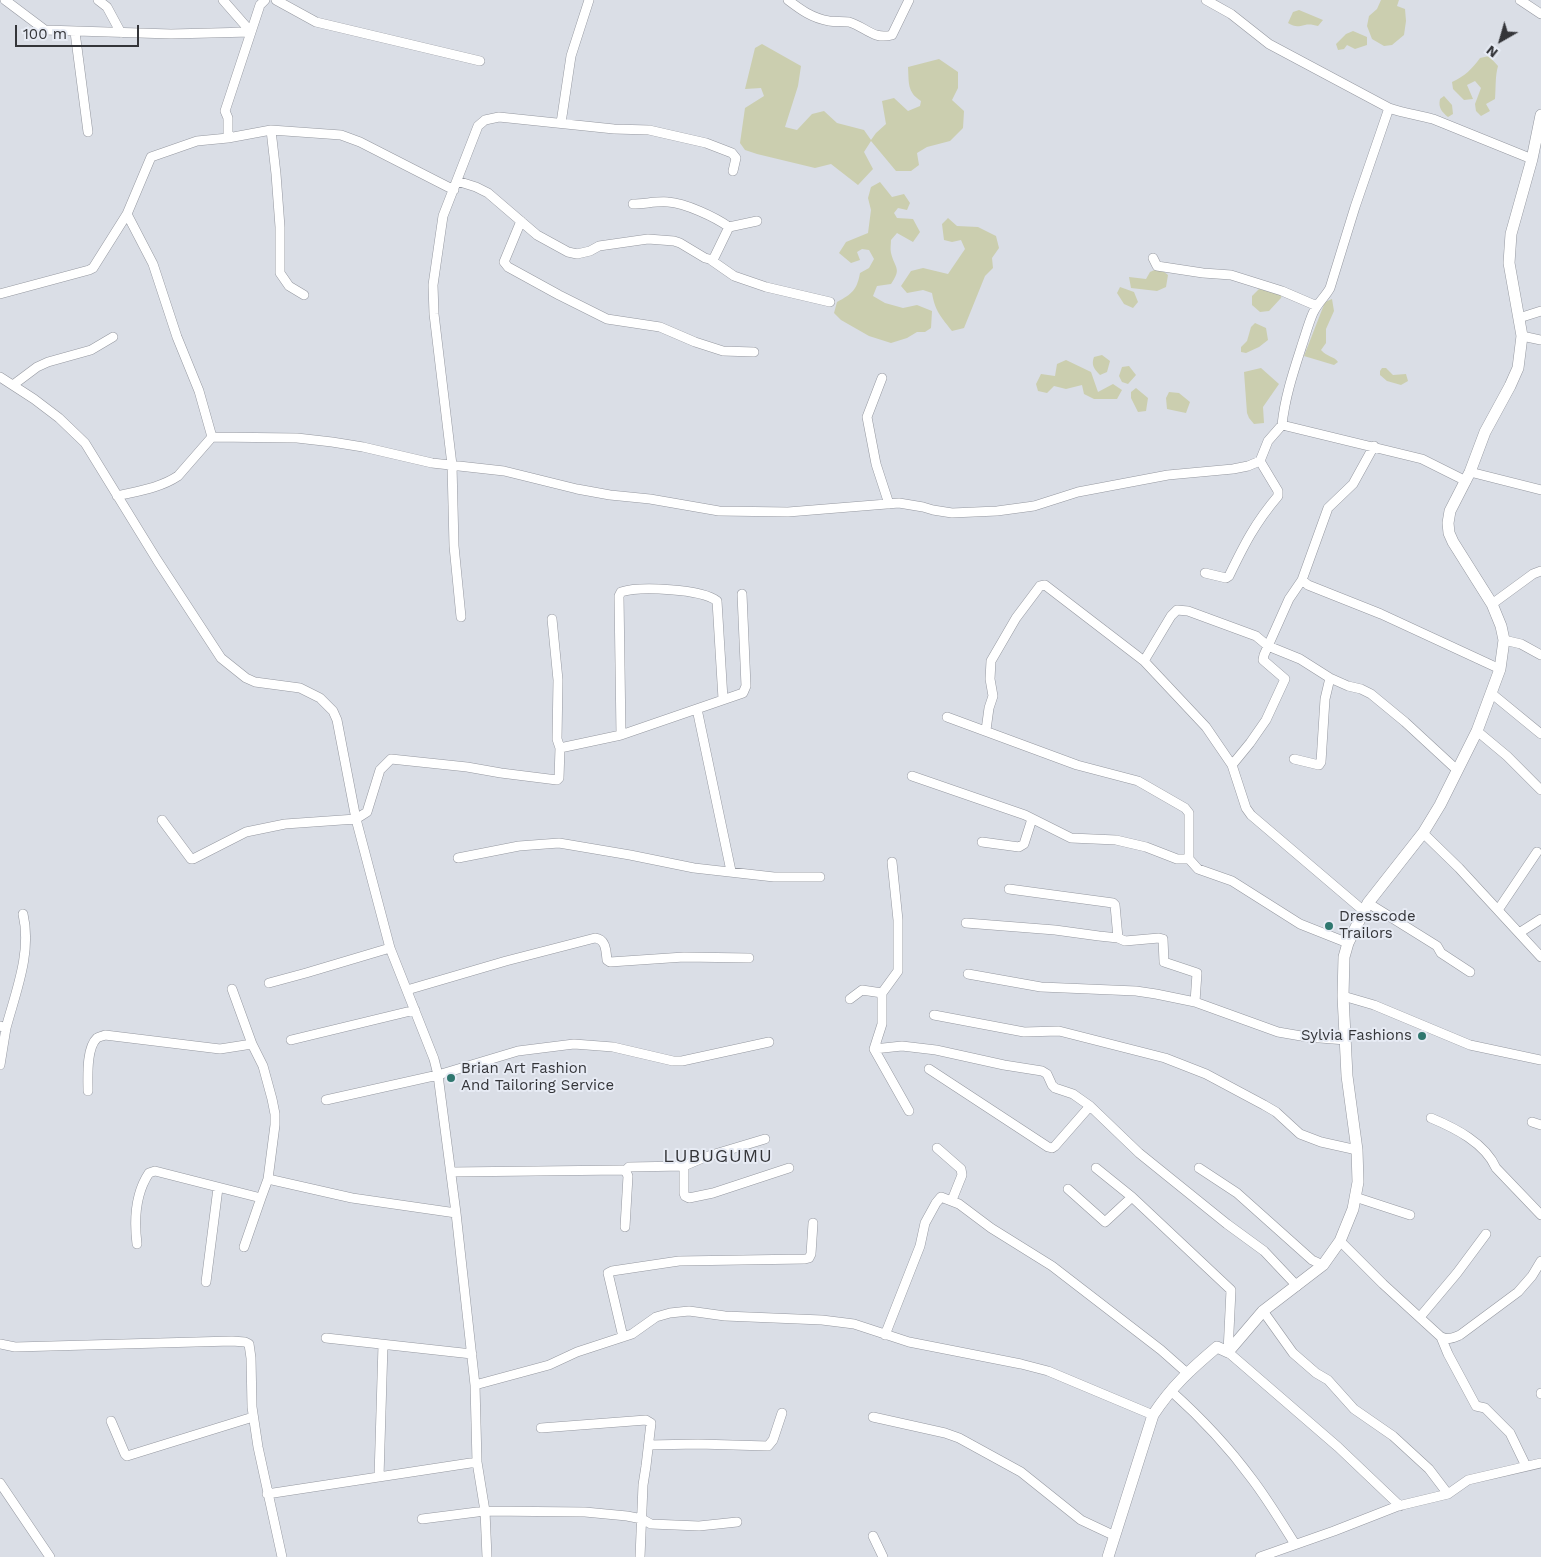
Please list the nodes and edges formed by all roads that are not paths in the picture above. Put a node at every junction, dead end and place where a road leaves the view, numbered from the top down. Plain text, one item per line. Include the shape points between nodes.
1 (5, 0) edge
2 (98, 0) edge
3 (223, 0) edge
4 (264, 0) edge
5 (276, 0) edge
6 (590, 0) edge
7 (788, 0) edge
8 (909, 0) edge
9 (1206, 0) edge
10 (1520, 0) edge
11 (1541, 14) edge
12 (75, 32) junction
13 (251, 32) junction
14 (120, 33) junction
15 (480, 61) dead end
16 (1389, 108) junction
17 (1541, 115) edge
18 (561, 123) junction
19 (271, 130) junction
20 (88, 132) dead end
21 (228, 138) junction
22 (1532, 159) junction
23 (733, 171) dead end
24 (455, 186) junction
25 (633, 204) dead end
26 (127, 214) junction
27 (521, 221) junction
28 (757, 221) dead end
29 (729, 227) junction
30 (1153, 258) dead end
31 (712, 260) junction
32 (0, 294) edge
33 (304, 295) dead end
34 (830, 302) dead end
35 (1317, 306) junction
36 (1541, 311) edge
37 (1519, 318) junction
38 (1522, 336) junction
39 (113, 337) dead end
40 (1541, 340) edge
41 (754, 352) dead end
42 (0, 377) edge
43 (882, 378) dead end
44 (13, 385) junction
45 (1282, 425) junction
46 (212, 438) junction
47 (1374, 446) junction
48 (1260, 461) junction
49 (452, 465) junction
50 (1468, 476) junction
51 (1541, 490) edge
52 (118, 496) junction
53 (889, 504) junction
54 (1541, 570) edge
55 (1205, 573) dead end
56 (1302, 580) junction
57 (742, 594) dead end
58 (1492, 604) junction
59 (461, 617) dead end
60 (552, 619) dead end
61 (1504, 640) junction
62 (1268, 646) junction
63 (1541, 655) edge
64 (1144, 661) junction
65 (1500, 669) junction
66 (1330, 678) junction
67 (1491, 693) junction
68 (723, 699) junction
69 (697, 709) junction
70 (947, 717) dead end
71 (986, 730) junction
72 (1477, 731) junction
73 (1541, 734) edge
74 (621, 735) junction
75 (560, 748) junction
76 (1294, 760) dead end
77 (1232, 765) junction
78 (1457, 770) junction
79 (912, 776) dead end
80 (1541, 790) edge
81 (356, 819) junction
82 (1032, 819) junction
83 (162, 820) dead end
84 (1423, 833) junction
85 (982, 842) dead end
86 (1540, 851) edge
87 (458, 858) dead end
88 (1190, 859) junction
89 (892, 862) dead end
90 (731, 871) junction
91 (820, 877) dead end
92 (1009, 890) dead end
93 (1367, 908) junction
94 (1498, 910) junction
95 (23, 914) dead end
96 (1541, 919) edge
97 (966, 923) dead end
98 (1519, 933) junction
99 (1118, 938) junction
100 (1348, 943) junction
101 (390, 948) junction
102 (1541, 957) edge
103 (749, 958) dead end
104 (1470, 972) dead end
105 (968, 974) dead end
106 (269, 983) dead end
107 (232, 989) dead end
108 (407, 990) junction
109 (882, 993) junction
110 (1343, 996) junction
111 (850, 999) dead end
112 (1195, 1002) junction
113 (415, 1010) junction
114 (934, 1015) dead end
115 (3, 1027) edge
116 (290, 1040) dead end
117 (1346, 1040) junction
118 (769, 1042) dead end
119 (252, 1044) junction
120 (874, 1049) junction
121 (1541, 1060) edge
122 (0, 1065) edge
123 (929, 1069) dead end
124 (438, 1075) junction
125 (88, 1091) dead end
126 (326, 1100) dead end
127 (1090, 1106) junction
128 (909, 1111) dead end
129 (1431, 1118) dead end
130 (765, 1139) dead end
131 (937, 1148) dead end
132 (1357, 1150) junction
133 (684, 1166) junction
134 (789, 1168) dead end
135 (1096, 1168) dead end
136 (1199, 1168) dead end
137 (624, 1171) junction
138 (451, 1172) junction
139 (268, 1179) junction
140 (218, 1188) junction
141 (1068, 1189) dead end
142 (1132, 1197) junction
143 (1355, 1197) junction
144 (261, 1198) junction
145 (952, 1200) junction
146 (456, 1213) junction
147 (1410, 1215) dead end
148 (1541, 1215) edge
149 (813, 1223) dead end
150 (625, 1227) dead end
151 (1486, 1234) dead end
152 (1340, 1241) junction
153 (137, 1244) dead end
154 (244, 1247) dead end
155 (1541, 1261) edge
156 (1323, 1264) junction
157 (206, 1282) dead end
158 (1297, 1286) junction
159 (1264, 1311) junction
160 (1420, 1317) junction
161 (885, 1335) junction
162 (624, 1337) junction
163 (1442, 1337) junction
164 (326, 1338) dead end
165 (0, 1344) edge
166 (383, 1345) junction
167 (1228, 1352) junction
168 (472, 1354) junction
169 (1187, 1373) junction
170 (475, 1385) junction
171 (1171, 1391) junction
172 (782, 1413) dead end
173 (1153, 1416) junction
174 (253, 1417) junction
175 (872, 1418) dead end
176 (111, 1421) dead end
177 (541, 1428) dead end
178 (649, 1445) junction
179 (477, 1462) junction
180 (1541, 1463) edge
181 (1526, 1466) junction
182 (378, 1477) junction
183 (0, 1483) edge
184 (267, 1494) junction
185 (1448, 1494) junction
186 (1400, 1506) junction
187 (485, 1511) junction
188 (422, 1519) dead end
189 (642, 1519) junction
190 (737, 1522) dead end
191 (873, 1536) dead end
192 (1115, 1536) junction
193 (1296, 1544) junction
194 (50, 1557) edge
195 (282, 1557) edge
196 (487, 1557) edge
197 (640, 1557) edge
198 (883, 1557) edge
199 (1108, 1557) edge
200 (1260, 1557) edge

1 - 12 street via 45,30
2 - 14 street via 107,7
3 - 13 street
4 - 13 street
5 - 15 street via 316,22
6 - 18 street via 570,56
7 - 8 street via 811,16 850,23 880,37 892,35
9 - 16 street via 1231,14 1269,44
10 - 11 street
12 - 14 street
12 - 20 street
13 - 14 street
13 - 21 street via 225,111
16 - 22 street via 1433,119
16 - 35 street via 1330,288
17 - 22 street
18 - 23 street via 649,130 706,143 735,155
18 - 24 street via 499,117 485,120 478,126
19 - 21 street
19 - 24 street via 341,135
19 - 33 street via 280,227 280,273 289,286
21 - 26 street via 197,141 151,157
22 - 37 street via 1509,246
24 - 27 street via 476,187 488,193
24 - 49 street via 444,216 433,285
25 - 29 street via 679,204
26 - 32 street via 93,268
26 - 46 street via 153,264 199,391
27 - 31 street via 537,235 577,254 599,246 648,239 674,241
27 - 41 street via 504,262 508,267 607,319 660,327 722,350
28 - 29 street
29 - 31 street
30 - 35 street via 1157,266 1231,275
31 - 34 street via 734,276
35 - 45 street via 1292,373
36 - 37 street
37 - 38 street
38 - 40 street
38 - 50 street via 1518,368 1485,432
39 - 44 street via 91,350 37,367
42 - 44 street
43 - 53 street via 867,417 876,464
44 - 52 street via 59,418 85,443
45 - 47 street
45 - 48 street via 1268,441
46 - 49 street via 297,438
46 - 52 street via 172,480
47 - 50 street
47 - 56 street via 1353,484 1328,508
48 - 53 street via 1233,470 1168,474 1078,492 1034,506 997,511 952,513
48 - 55 street via 1278,496 1248,536 1229,576
49 - 53 street via 504,471 577,490 719,511 788,512
49 - 59 street via 454,546
50 - 51 street
50 - 58 street via 1450,510 1449,533
52 - 81 street via 221,658 250,680 300,688 328,704 337,720
54 - 58 street
56 - 62 street via 1289,599
56 - 65 street
57 - 68 street via 746,689 742,694
58 - 61 street
60 - 75 street
61 - 63 street via 1521,644
61 - 65 street
62 - 64 street via 1248,632 1177,610
62 - 66 street via 1300,659
62 - 77 street via 1263,660 1285,679 1266,720
64 - 71 street via 1046,586 1040,586 1016,618 991,661 993,696
64 - 77 street via 1206,727
65 - 67 street
66 - 76 street via 1325,699 1321,762 1319,765
66 - 78 street via 1371,694
67 - 72 street
67 - 73 street
68 - 69 street
68 - 74 street via 717,601 698,593 642,588 621,592
69 - 74 street
69 - 90 street
70 - 71 street
71 - 88 street via 1077,765 1138,781 1186,808 1190,815
72 - 78 street
72 - 80 street
74 - 75 street
75 - 81 street via 560,778 556,781 467,767 391,760 380,770 367,812
77 - 93 street via 1251,815
78 - 84 street
79 - 82 street
81 - 83 street via 262,828 246,832 191,859
81 - 101 street
82 - 85 street via 1024,844 1019,847
82 - 88 street via 1071,838 1116,840 1177,859
84 - 93 street
84 - 94 street
86 - 94 street
87 - 90 street via 520,846 559,843 694,868
88 - 100 street via 1198,869 1232,881 1300,924
89 - 109 street via 898,920 898,971
90 - 91 street via 774,877
92 - 99 street via 1113,903
93 - 100 street
93 - 104 street via 1437,946 1441,953
94 - 98 street
95 - 115 street via 26,929 24,962
96 - 98 street
97 - 99 street
98 - 102 street
99 - 112 street via 1125,941 1163,939 1164,962 1197,974
100 - 110 street via 1344,957
101 - 106 street
101 - 108 street
103 - 108 street via 684,957 610,962 604,942 595,938
105 - 112 street via 1041,988 1136,991
107 - 119 street
108 - 113 street
109 - 111 street via 862,990
109 - 120 street via 882,1024
110 - 117 street
110 - 121 street via 1374,1005 1470,1045
112 - 117 street via 1278,1032
113 - 116 street
113 - 124 street
114 - 132 street via 1024,1032 1059,1031 1165,1058 1206,1074 1264,1105 1300,1134
115 - 122 street
117 - 132 street
118 - 124 street via 682,1061 613,1047 574,1044 518,1051
119 - 125 street via 220,1049 101,1036 96,1038 91,1049
119 - 139 street via 262,1066 275,1114
120 - 127 street via 902,1046 936,1050 1042,1071 1055,1088
120 - 128 street
123 - 127 street via 1052,1148
124 - 126 street
124 - 138 street
127 - 158 street via 1139,1153 1264,1251
129 - 148 street via 1450,1126 1483,1150
130 - 133 street
131 - 145 street via 961,1169
132 - 143 street
133 - 134 street via 684,1193 689,1198
133 - 137 street via 629,1167
135 - 142 street
136 - 156 street via 1237,1193 1312,1260
137 - 138 street
137 - 150 street via 628,1176
138 - 146 street
139 - 144 street
139 - 146 street via 352,1198
140 - 144 street
140 - 153 street via 155,1171 149,1173 135,1212
140 - 157 street
141 - 142 street via 1105,1222
142 - 167 street via 1231,1290
143 - 147 street
143 - 152 street
144 - 154 street
145 - 161 street via 941,1197 925,1224 920,1246
145 - 169 street via 1052,1266
146 - 168 street
149 - 162 street via 811,1254 805,1259 679,1261 612,1270 608,1273
151 - 160 street
152 - 156 street
152 - 160 street
155 - 163 street via 1518,1292 1460,1335 1447,1339
156 - 158 street
158 - 159 street
159 - 167 street
159 - 185 street via 1293,1353 1328,1380 1354,1409 1393,1436 1429,1468
160 - 163 street
161 - 162 street via 854,1324 822,1320 725,1316 689,1311 656,1317
161 - 173 street via 1048,1371
162 - 170 street via 577,1352 549,1366
163 - 181 street via 1476,1406 1485,1408 1510,1434
164 - 166 street
165 - 174 street via 245,1342 251,1348
166 - 168 street
166 - 182 street
167 - 169 street via 1217,1347
167 - 186 street via 1338,1447
168 - 170 street
169 - 171 street
170 - 179 street
171 - 173 street
171 - 193 street via 1242,1466
172 - 178 street via 768,1446
173 - 192 street
174 - 176 street via 127,1456
174 - 184 street
175 - 192 street via 959,1438 1021,1472 1081,1520
177 - 178 street via 646,1420 651,1423
178 - 189 street
179 - 182 street
179 - 187 street
180 - 181 street
181 - 185 street via 1468,1480
182 - 184 street
183 - 194 street
184 - 195 street
185 - 186 street
186 - 193 street
187 - 188 street
187 - 189 street via 585,1512
187 - 196 street
189 - 190 street via 651,1524 700,1526
189 - 197 street
191 - 198 street
192 - 199 street
193 - 200 street

